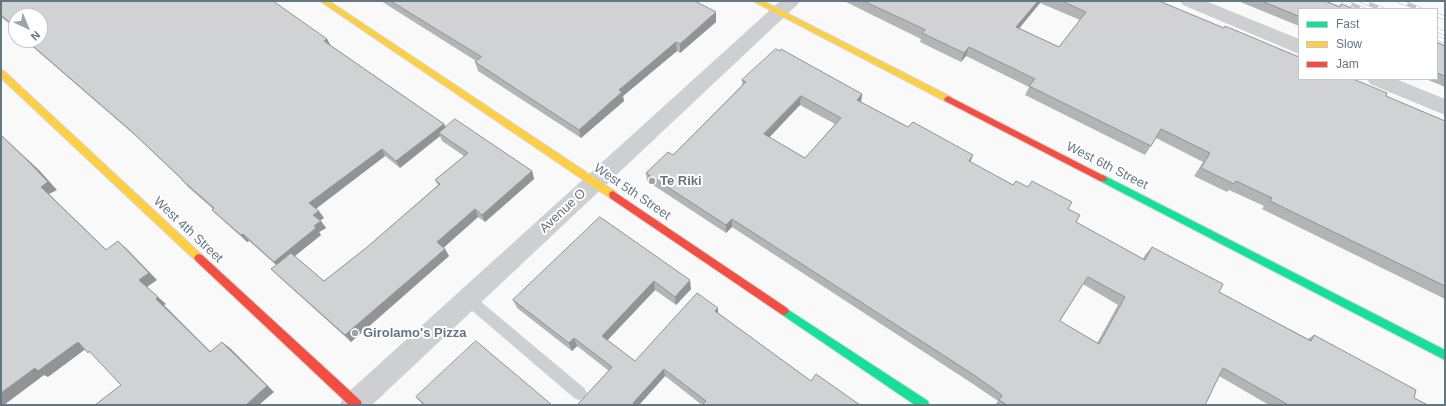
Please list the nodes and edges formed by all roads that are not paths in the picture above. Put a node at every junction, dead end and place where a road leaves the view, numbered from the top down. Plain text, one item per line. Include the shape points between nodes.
1 (324, 1) edge
2 (757, 1) edge
3 (1189, 1) edge
4 (784, 7) edge
5 (1298, 47) edge
6 (1, 73) edge
7 (1379, 80) edge
8 (1445, 107) edge
9 (594, 182) junction
10 (468, 299) junction
11 (1445, 355) edge
12 (579, 392) dead end
13 (355, 404) edge
14 (924, 405) edge

1 - 9 street, West 5th Street
2 - 4 street, West 6th Street
3 - 5 street
4 - 9 street, Avenue O
4 - 11 street, West 6th Street
6 - 13 street, West 4th Street
7 - 8 street
9 - 10 street, Avenue O
9 - 14 street, West 5th Street
10 - 12 lane
10 - 13 street, Avenue O

